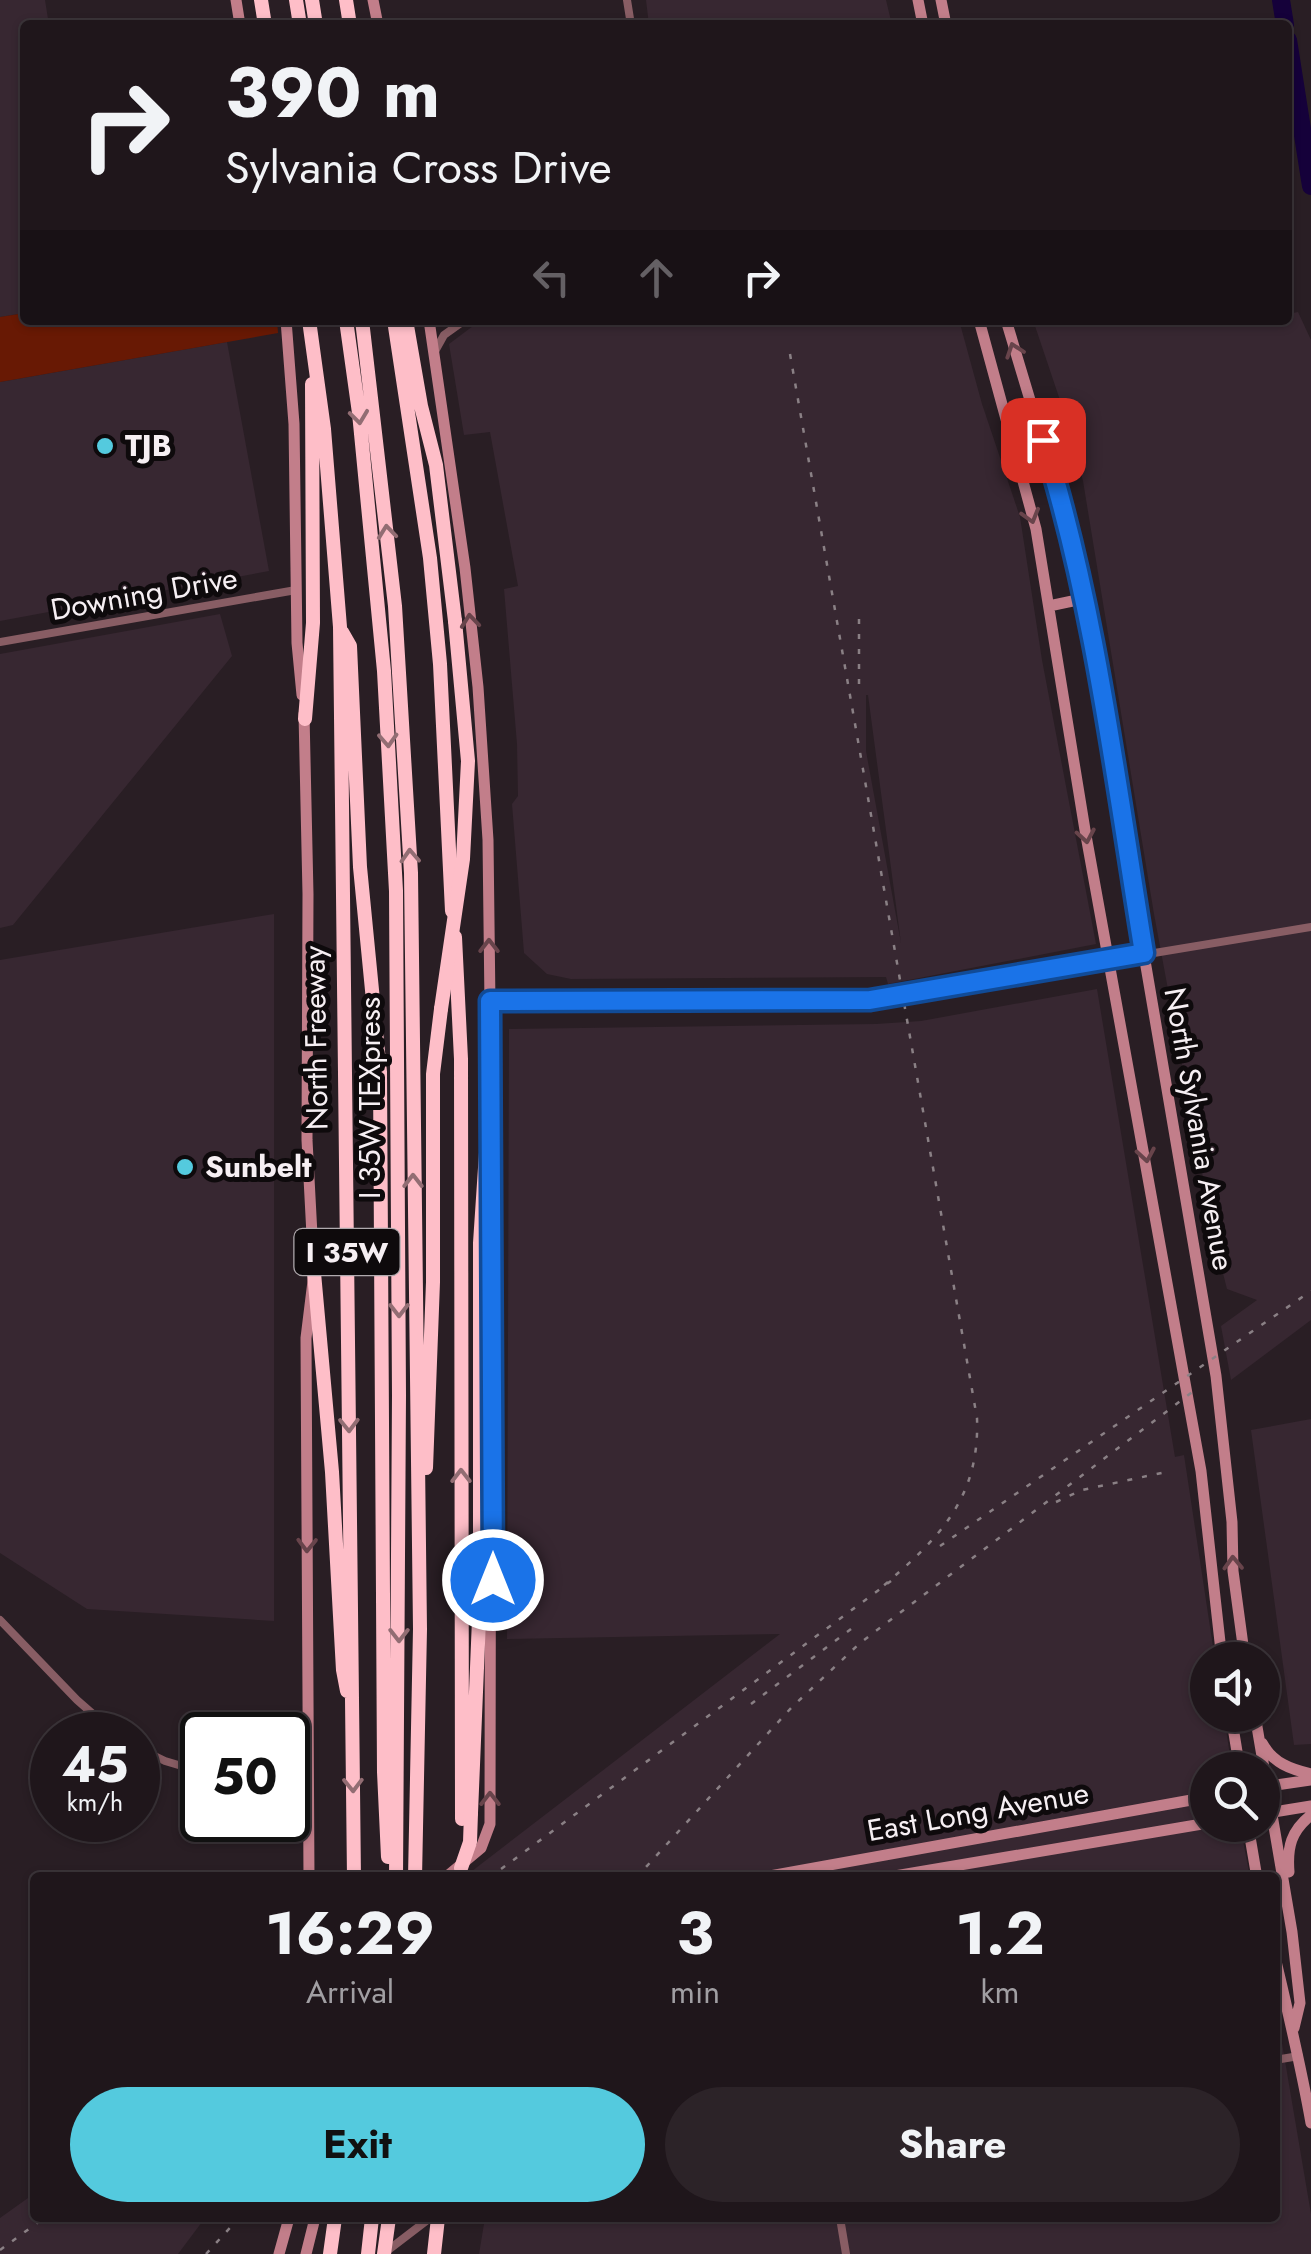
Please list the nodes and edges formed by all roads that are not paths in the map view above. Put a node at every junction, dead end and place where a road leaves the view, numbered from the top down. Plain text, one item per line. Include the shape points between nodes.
1 (286, 325) edge
2 (310, 325) edge
3 (347, 325) edge
4 (363, 325) edge
5 (395, 325) edge
6 (407, 325) edge
7 (430, 325) edge
8 (458, 325) edge
9 (980, 325) edge
10 (1008, 325) edge
11 (434, 353) junction
12 (316, 368) junction
13 (296, 590) junction
14 (1082, 599) junction
15 (1049, 606) junction
16 (340, 627) junction
17 (0, 642) edge
18 (305, 718) junction
19 (1311, 927) edge
20 (1144, 953) junction
21 (1108, 958) junction
22 (490, 1001) junction
23 (491, 1078) junction
24 (314, 1273) junction
25 (1232, 1522) junction
26 (1206, 1530) junction
27 (0, 1620) edge
28 (420, 1629) junction
29 (1220, 1642) edge
30 (1243, 1642) edge
31 (91, 1712) edge
32 (307, 1712) edge
33 (353, 1721) junction
34 (1257, 1732) edge
35 (1258, 1737) junction
36 (1260, 1752) edge
37 (1311, 1777) edge
38 (1280, 1784) edge
39 (1190, 1800) edge
40 (1311, 1806) edge
41 (1280, 1811) edge
42 (1311, 1814) edge
43 (466, 1816) junction
44 (1190, 1826) edge
45 (958, 1840) junction
46 (308, 1842) edge
47 (1251, 1842) edge
48 (1274, 1842) edge
49 (962, 1864) junction
50 (416, 1870) edge
51 (309, 1872) edge
52 (354, 1872) edge
53 (393, 1872) edge
54 (393, 1872) edge
55 (452, 1872) edge
56 (461, 1872) edge
57 (790, 1872) edge
58 (917, 1872) edge
59 (1256, 1872) edge
60 (1280, 1872) edge
61 (1280, 1872) edge
62 (1291, 1927) junction
63 (1280, 1933) edge
64 (1280, 1981) edge
65 (1294, 2028) junction
66 (1299, 2056) junction
67 (1280, 2059) edge
68 (1311, 2122) edge
69 (288, 2222) edge
70 (314, 2222) edge
71 (334, 2222) edge
72 (372, 2222) edge
73 (388, 2222) edge
74 (425, 2222) edge
75 (438, 2222) edge
76 (841, 2222) edge
77 (279, 2254) edge
78 (306, 2254) edge
79 (330, 2254) edge
80 (368, 2254) edge
81 (384, 2254) edge
82 (434, 2254) edge
83 (846, 2254) edge

1 - 13 main road
2 - 12 highway, North Freeway / I 35W
3 -> 53 highway, I 35W TEXpress via 384,672 396,891 400,1395
28 -> 4 highway, I 35W TEXpress via 410,855 395,606
43 -> 5 highway via 459,977 430,558
6 - 28 highway, bridge via 436,466 467,781 463,860 433,1074
7 - 11 main road
8 - 11 street
9 -> 15 main road, North Sylvania Avenue via 1036,529
14 -> 10 main road, North Sylvania Avenue via 1052,469
22 -> 11 main road via 478,688
12 - 16 highway, North Freeway / I 35W
12 - 18 highway via 313,623
13 - 17 street, Downing Drive
13 - 18 main road
14 - 15 main road
14 - 20 main road, North Sylvania Avenue
15 -> 21 main road, North Sylvania Avenue
16 -> 33 highway, North Freeway / I 35W
16 - 54 highway via 350,646 360,867 380,1072 384,1772
18 - 24 main road
19 - 20 street
20 - 21 street
20 - 25 main road, North Sylvania Avenue via 1216,1376
21 - 22 street via 870,1000
21 -> 26 main road, North Sylvania Avenue via 1180,1348
22 - 23 main road
23 - 43 highway via 480,1243 480,1595
55 -> 23 main road via 481,1848 490,1824
24 -> 32 main road via 306,1338
24 - 33 highway via 343,1670
25 - 26 main road
30 -> 25 main road, North Sylvania Avenue
26 - 29 main road, North Sylvania Avenue
27 - 31 street
28 - 50 highway, I 35W TEXpress
33 -> 52 highway, North Freeway / I 35W
34 - 35 main road
35 - 36 main road
35 - 37 main road via 1282,1765
37 - 38 main road
39 - 45 main road, East Long Avenue
40 - 41 main road
42 - 62 main road via 1288,1852
43 - 56 highway, bridge via 470,1842
44 - 49 main road, East Long Avenue
45 - 49 main road
45 - 57 main road, East Long Avenue
46 - 51 main road
47 - 59 main road
48 - 61 main road
49 - 58 main road, East Long Avenue
60 - 62 main road
62 - 63 main road
62 - 65 main road via 1300,2003
64 - 65 main road
65 - 66 main road
66 - 67 street
66 - 68 main road
69 - 77 main road
70 - 78 main road
71 - 79 highway
72 - 80 highway
73 - 81 highway, bridge
74 - 81 street
75 - 82 highway
76 - 83 street

